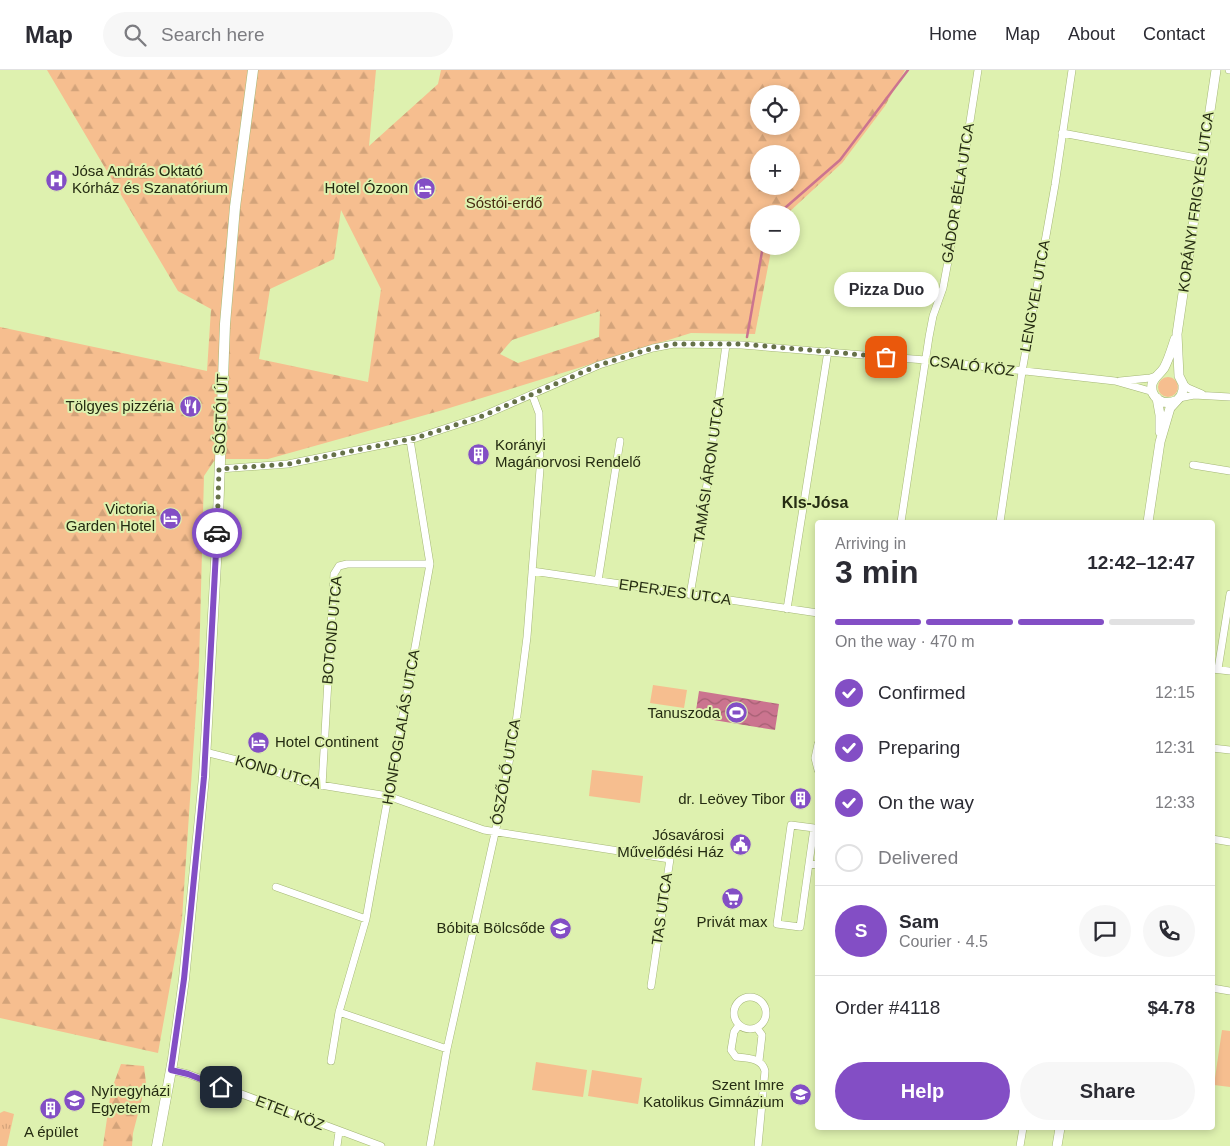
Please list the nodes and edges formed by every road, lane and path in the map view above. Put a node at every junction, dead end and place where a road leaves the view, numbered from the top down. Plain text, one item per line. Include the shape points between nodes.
1 (253, 70) edge
2 (978, 70) edge
3 (1072, 70) edge
4 (1216, 70) edge
5 (1062, 134) junction
6 (1202, 159) junction
7 (1177, 334) junction
8 (726, 344) junction
9 (828, 351) junction
10 (925, 360) junction
11 (1022, 372) junction
12 (1158, 375) junction
13 (1179, 376) junction
14 (1114, 381) junction
15 (1183, 384) junction
16 (532, 394) junction
17 (1155, 396) junction
18 (1209, 396) junction
19 (1230, 398) edge
20 (1177, 400) junction
21 (410, 440) junction
22 (620, 441) dead end
23 (1160, 442) junction
24 (1193, 465) dead end
25 (219, 469) junction
26 (1230, 471) edge
27 (901, 520) edge
28 (1000, 520) edge
29 (1148, 520) edge
30 (430, 564) junction
31 (532, 572) junction
32 (598, 581) junction
33 (1230, 594) edge
34 (690, 595) junction
35 (787, 609) junction
36 (815, 613) edge
37 (1215, 669) edge
38 (1230, 671) edge
39 (1215, 748) edge
40 (1230, 750) edge
41 (205, 752) junction
42 (322, 786) junction
43 (388, 796) junction
44 (496, 831) junction
45 (1215, 840) edge
46 (1230, 842) edge
47 (814, 865) edge
48 (276, 886) dead end
49 (366, 919) junction
50 (651, 986) dead end
51 (1215, 988) edge
52 (1230, 991) edge
53 (340, 1012) junction
54 (739, 1025) junction
55 (757, 1028) junction
56 (447, 1049) junction
57 (331, 1061) dead end
58 (759, 1061) junction
59 (171, 1070) junction
60 (1023, 1130) edge
61 (1060, 1130) edge
62 (339, 1132) junction
63 (157, 1146) edge
64 (337, 1146) edge
65 (380, 1146) edge
66 (430, 1146) edge
67 (758, 1146) edge
68 (1020, 1146) edge
69 (1057, 1146) edge

1 - 25 main road, SÓSTÓI ÚT via 231,249
2 - 10 street, GÁDOR BÉLA UTCA via 949,256
3 - 5 street, LENGYEL UTCA
4 - 6 street, KORÁNYI FRIGYES UTCA
5 - 6 street
5 - 11 street, LENGYEL UTCA
6 - 7 street, KORÁNYI FRIGYES UTCA
7 - 12 street, KORÁNYI FRIGYES UTCA
7 - 13 street, KORÁNYI FRIGYES UTCA
8 - 9 street, CSALÓ KÖZ
8 - 16 street, CSALÓ KÖZ via 674,344 653,348 599,365
8 - 34 street, TAMÁSI ÁRON UTCA
9 - 10 street, CSALÓ KÖZ
9 - 35 street
10 - 11 street, CSALÓ KÖZ
10 - 27 street, GÁDOR BÉLA UTCA
11 - 14 street, CSALÓ KÖZ
11 - 28 street, LENGYEL UTCA
12 - 13 street via 1170,371
12 - 14 street, CSALÓ KÖZ
12 - 17 street, KORÁNYI FRIGYES UTCA via 1152,385
13 - 15 street, KORÁNYI FRIGYES UTCA
14 - 17 street, CSALÓ KÖZ via 1150,391
15 - 18 street
15 - 20 street, KORÁNYI FRIGYES UTCA
16 - 21 street, CSALÓ KÖZ via 480,417
16 - 31 street, ÓSZŐLŐ UTCA via 539,413 540,469
17 - 20 street via 1167,403
17 - 23 street, KORÁNYI FRIGYES UTCA via 1160,415
18 - 19 street
18 - 20 street via 1194,395
20 - 23 street, KORÁNYI FRIGYES UTCA via 1170,408
21 - 25 street, CSALÓ KÖZ via 288,464
21 - 30 street, HONFOGLALÁS UTCA
22 - 32 street
23 - 29 street, KORÁNYI FRIGYES UTCA
24 - 26 street
25 - 41 main road, SÓSTÓI ÚT
30 - 42 street, BOTOND UTCA via 347,564 339,566 334,574
30 - 43 street, HONFOGLALÁS UTCA
31 - 32 street, EPERJES UTCA
31 - 44 street, ÓSZŐLŐ UTCA via 517,714
32 - 34 street, EPERJES UTCA
33 - 37 street
34 - 35 street, EPERJES UTCA
35 - 36 street, EPERJES UTCA
37 - 38 street
39 - 40 street
41 - 42 street, KOND UTCA
41 - 59 main road, SÓSTÓI ÚT via 191,911
42 - 43 street, KOND UTCA
43 - 44 street, KOND UTCA via 484,830
43 - 49 street, HONFOGLALÁS UTCA
44 - 50 street, TAS UTCA via 670,859
44 - 56 street, ÓSZŐLŐ UTCA
45 - 46 street
47 - 47 street via 814,828 791,825 777,924 800,927
48 - 49 street
49 - 53 street, HONFOGLALÁS UTCA
51 - 52 street
53 - 56 street
53 - 57 street, HONFOGLALÁS UTCA
54 - 55 street
54 - 55 street via 734,1013 737,1004 744,998 755,998 765,1005 766,1015
54 - 58 street via 730,1050 736,1057
55 - 58 street via 762,1035
56 - 66 street, ÓSZŐLŐ UTCA
58 - 67 street via 765,1071
59 - 62 street, ETEL KÖZ
59 - 63 main road, SÓSTÓI ÚT
60 - 68 street
61 - 69 street
62 - 64 street
62 - 65 street, ETEL KÖZ

